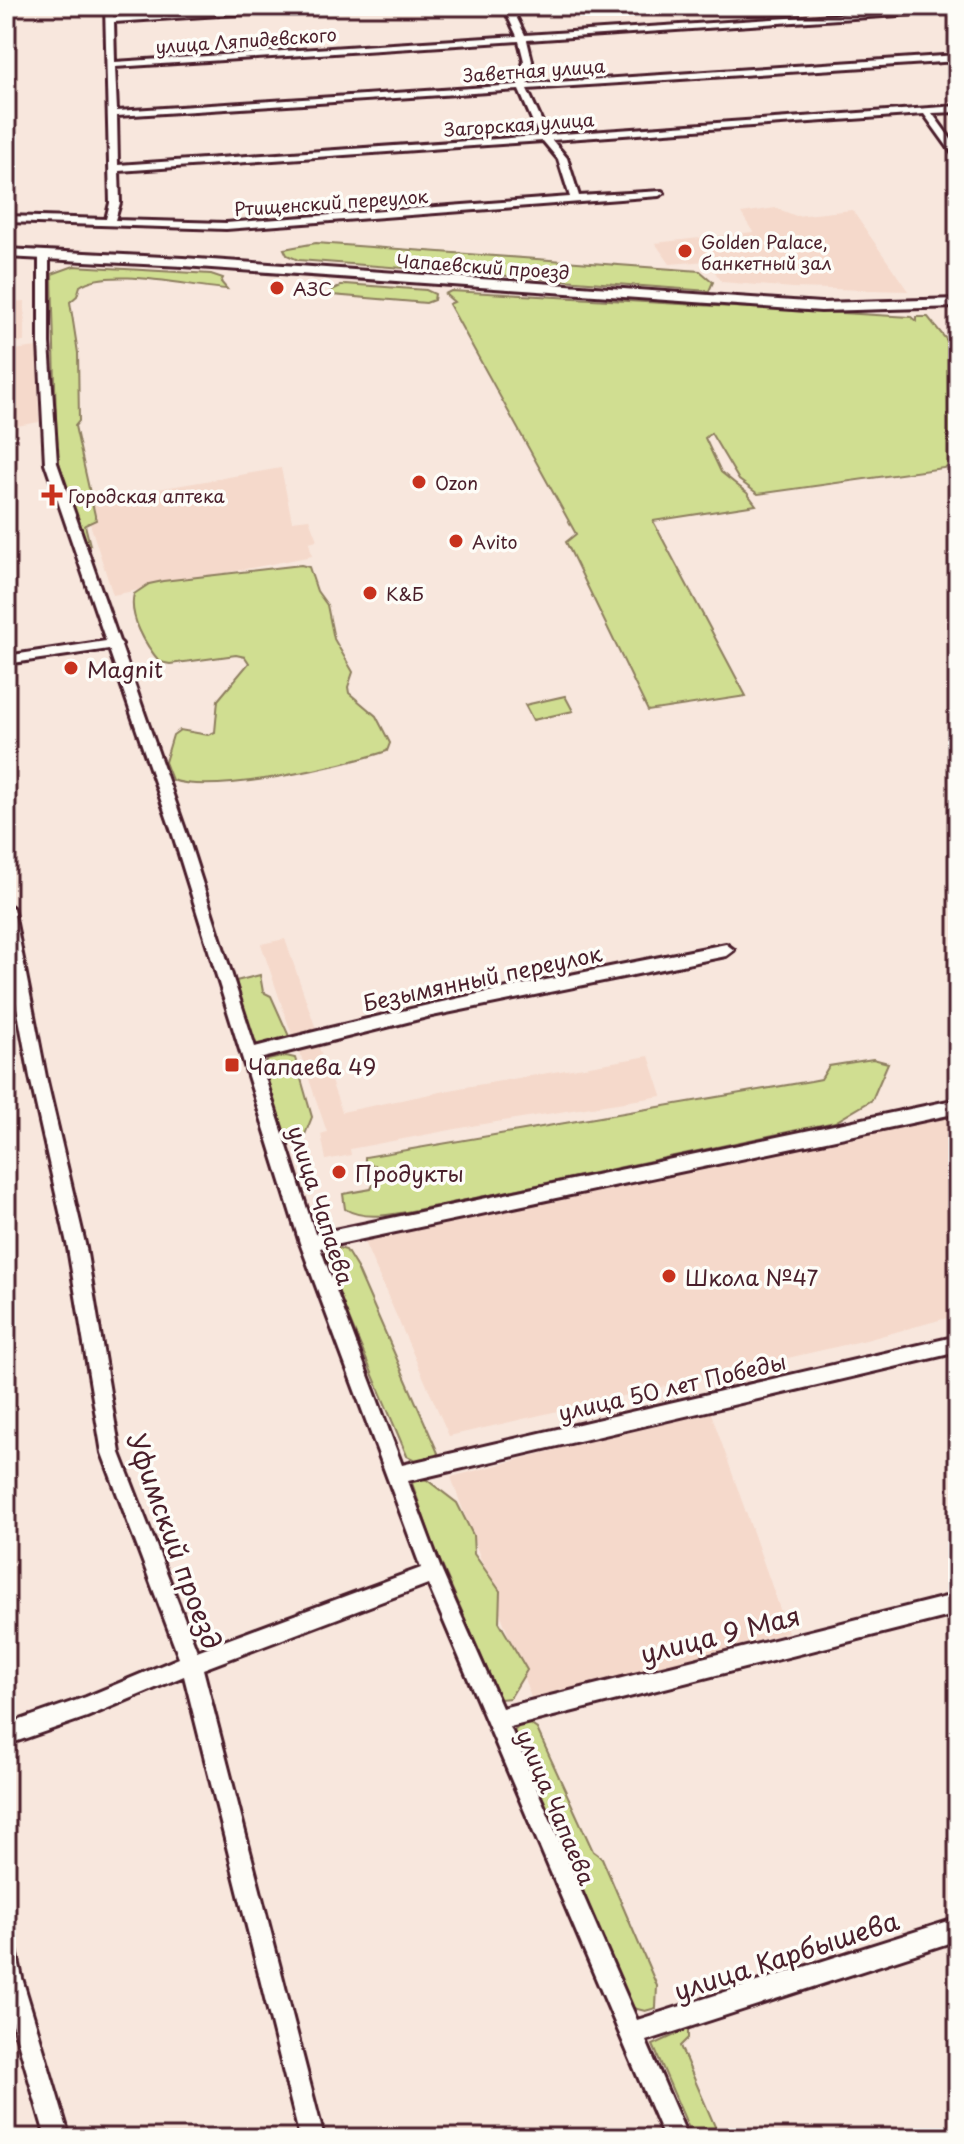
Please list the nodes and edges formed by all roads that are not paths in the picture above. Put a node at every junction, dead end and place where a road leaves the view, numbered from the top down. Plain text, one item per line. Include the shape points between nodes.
1 (109, 6) edge
2 (327, 6) edge
3 (507, 6) edge
4 (958, 9) edge
5 (110, 20) junction
6 (522, 38) junction
7 (958, 58) edge
8 (111, 65) junction
9 (522, 87) junction
10 (958, 109) edge
11 (926, 111) junction
12 (112, 114) junction
13 (545, 138) junction
14 (958, 155) edge
15 (115, 168) junction
16 (659, 193) dead end
17 (575, 199) junction
18 (6, 219) edge
19 (110, 222) junction
20 (6, 253) edge
21 (44, 255) junction
22 (958, 303) edge
23 (116, 644) junction
24 (6, 660) edge
25 (6, 908) edge
26 (726, 950) dead end
27 (249, 1055) junction
28 (958, 1106) edge
29 (309, 1243) junction
30 (958, 1344) edge
31 (396, 1475) junction
32 (433, 1573) junction
33 (958, 1604) edge
34 (191, 1663) junction
35 (496, 1720) junction
36 (6, 1735) edge
37 (958, 1929) edge
38 (6, 1949) edge
39 (631, 2034) junction
40 (58, 2138) edge
41 (312, 2138) edge
42 (676, 2138) edge

1 - 5 street
2 - 5 street
3 - 6 street
4 - 6 street, улица Ляпидевского
5 - 8 street
6 - 8 street, улица Ляпидевского
6 - 9 street via 528,61
7 - 9 street, Заветная улица
8 - 12 street
9 - 12 street, Заветная улица
9 - 13 street
10 - 11 street, Загорская улица
11 - 13 street, Загорская улица
11 - 14 street
12 - 15 street
13 - 15 street, Загорская улица
13 - 17 street via 562,158
15 - 19 street
16 - 17 street, Ртищенский переулок
17 - 19 street, Ртищенский переулок via 226,226
18 - 19 street, Ртищенский переулок
20 - 21 main road, Чапаевский проезд
21 - 22 main road, Чапаевский проезд via 821,307
21 - 23 street, улица Чапаева via 51,463
23 - 24 street
23 - 27 street, улица Чапаева
25 - 34 street, Уфимский проезд via 77,1248 111,1453
26 - 27 street, Безымянный переулок via 481,998
27 - 29 street, улица Чапаева
28 - 29 street
29 - 31 street, улица Чапаева
30 - 31 street, улица 50 лет Победы
31 - 32 street, улица Чапаева
32 - 34 street
32 - 35 street, улица Чапаева
33 - 35 street, улица 9 Мая
34 - 36 street
34 - 41 street, Уфимский проезд
35 - 39 street, улица Чапаева
37 - 39 street, улица Карбышева
38 - 40 street
39 - 42 street, улица Чапаева

